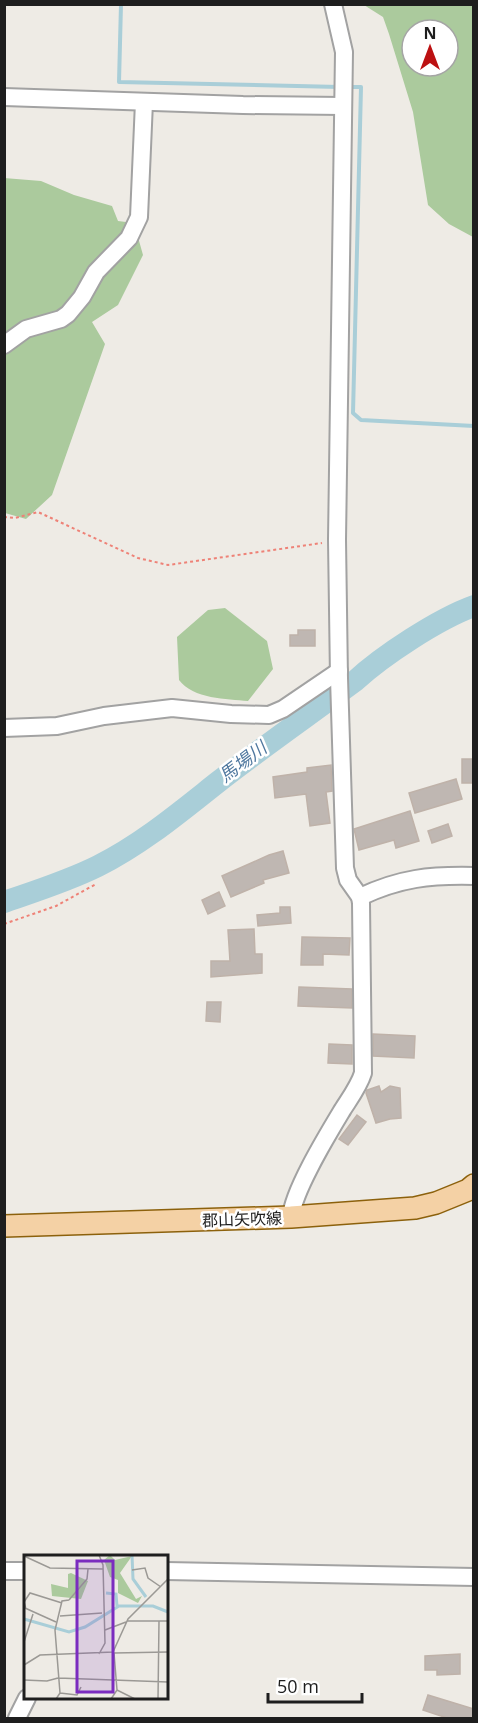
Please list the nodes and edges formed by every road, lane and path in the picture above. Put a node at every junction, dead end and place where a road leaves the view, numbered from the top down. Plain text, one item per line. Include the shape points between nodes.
1 (333, 4) edge
2 (4, 97) edge
3 (144, 102) junction
4 (343, 106) junction
5 (4, 345) edge
6 (4, 517) edge
7 (337, 540) junction
8 (339, 674) junction
9 (4, 728) edge
10 (474, 876) edge
11 (96, 884) dead end
12 (360, 897) junction
13 (4, 924) edge
14 (473, 1187) edge
15 (291, 1217) junction
16 (4, 1226) edge
17 (4, 1571) edge
18 (24, 1571) edge
19 (168, 1571) edge
20 (474, 1577) edge
21 (27, 1699) edge
22 (17, 1719) edge

1 - 4 street via 344,52
2 - 3 street
3 - 4 street
3 - 5 street via 139,217 129,238 96,272 68,314 26,329
4 - 7 street
6 - 7 path via 38,512 138,558 168,565
7 - 8 street
8 - 9 street via 269,715 172,708 57,726
8 - 12 street via 345,868
10 - 12 street via 415,878 385,885
11 - 13 path via 56,906
12 - 15 street via 363,1073 295,1196
14 - 15 main road, 郡山矢吹線 via 415,1208
15 - 16 main road, 郡山矢吹線
17 - 18 street
19 - 20 street
21 - 22 street

